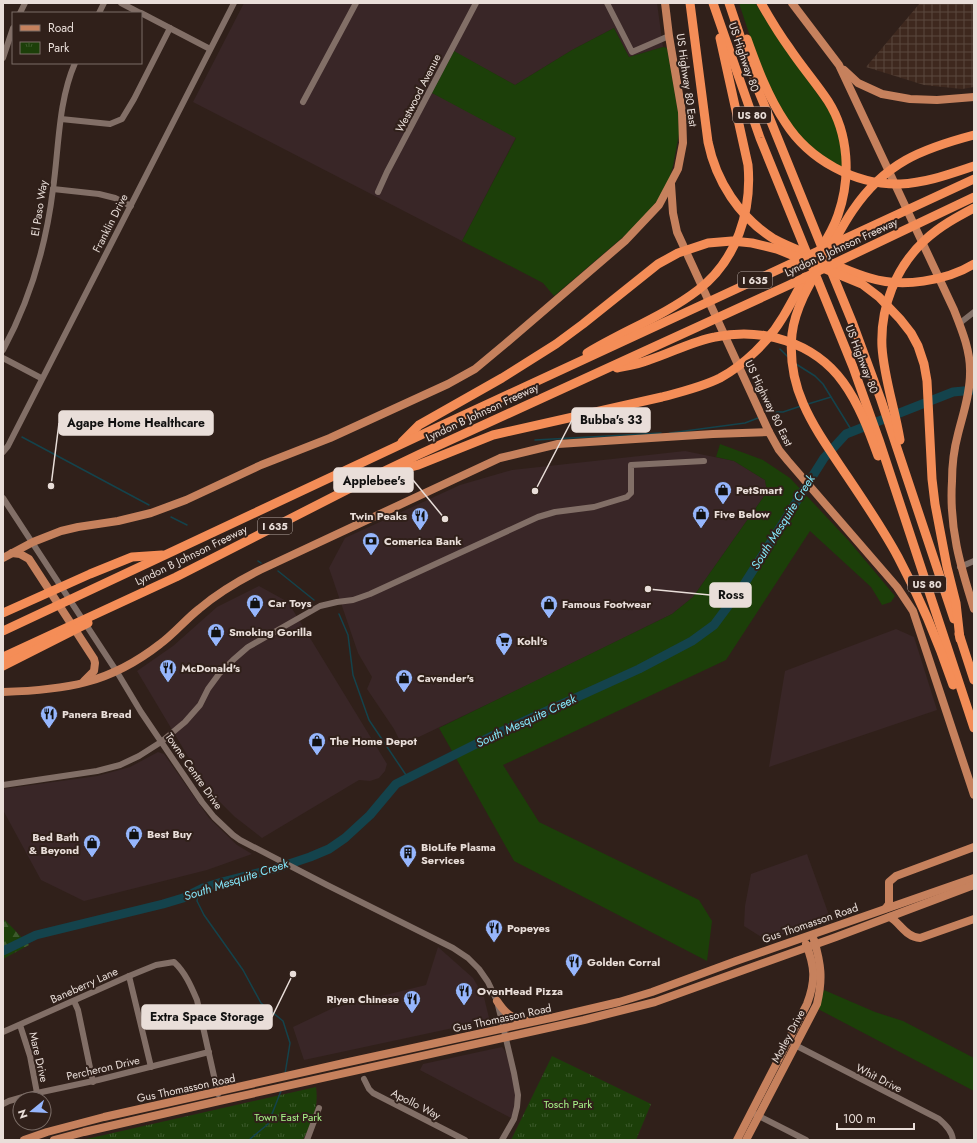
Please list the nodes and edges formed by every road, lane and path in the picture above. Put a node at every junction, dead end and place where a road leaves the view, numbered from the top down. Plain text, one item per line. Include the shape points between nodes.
1 (25, 3) edge
2 (104, 3) edge
3 (121, 3) edge
4 (234, 3) edge
5 (356, 3) edge
6 (476, 3) edge
7 (607, 3) edge
8 (665, 3) edge
9 (690, 3) edge
10 (713, 3) edge
11 (729, 3) edge
12 (761, 3) edge
13 (792, 3) edge
14 (20, 12) edge
15 (100, 12) edge
16 (139, 12) edge
17 (142, 14) edge
18 (170, 28) junction
19 (12, 31) edge
20 (669, 36) junction
21 (210, 49) junction
22 (3, 58) edge
23 (75, 64) edge
24 (839, 66) junction
25 (974, 97) edge
26 (303, 102) dead end
27 (61, 119) junction
28 (974, 135) edge
29 (974, 166) edge
30 (974, 179) edge
31 (671, 184) junction
32 (53, 189) junction
33 (378, 192) dead end
34 (974, 197) edge
35 (131, 206) junction
36 (974, 208) edge
37 (974, 264) edge
38 (974, 312) edge
39 (960, 323) junction
40 (3, 350) edge
41 (3, 358) edge
42 (594, 374) junction
43 (41, 378) junction
44 (537, 382) junction
45 (864, 410) junction
46 (769, 432) junction
47 (896, 434) junction
48 (397, 447) junction
49 (3, 452) edge
50 (704, 461) dead end
51 (374, 476) junction
52 (3, 498) edge
53 (33, 542) junction
54 (12, 553) junction
55 (167, 554) junction
56 (3, 558) edge
57 (974, 561) edge
58 (960, 567) junction
59 (176, 577) junction
60 (974, 609) edge
61 (3, 613) edge
62 (3, 631) edge
63 (960, 639) junction
64 (3, 657) edge
65 (3, 666) edge
66 (117, 672) junction
67 (974, 680) edge
68 (80, 684) junction
69 (3, 692) edge
70 (974, 730) edge
71 (161, 742) junction
72 (3, 785) edge
73 (974, 795) edge
74 (974, 847) edge
75 (974, 878) edge
76 (974, 885) edge
77 (889, 887) junction
78 (907, 905) junction
79 (886, 908) junction
80 (868, 915) junction
81 (890, 917) junction
82 (974, 919) edge
83 (871, 924) junction
84 (906, 932) junction
85 (812, 935) junction
86 (804, 938) junction
87 (811, 946) junction
88 (129, 976) junction
89 (818, 977) junction
90 (652, 992) junction
91 (74, 1001) junction
92 (497, 1001) junction
93 (654, 1002) junction
94 (581, 1011) junction
95 (584, 1020) junction
96 (536, 1021) junction
97 (20, 1025) junction
98 (504, 1028) junction
99 (3, 1032) edge
100 (506, 1037) junction
101 (787, 1041) junction
102 (795, 1046) junction
103 (209, 1052) junction
104 (396, 1052) junction
105 (398, 1061) junction
106 (151, 1067) junction
107 (364, 1079) dead end
108 (93, 1082) junction
109 (37, 1091) edge
110 (47, 1091) edge
111 (219, 1096) junction
112 (319, 1108) dead end
113 (755, 1114) junction
114 (24, 1140) edge
115 (54, 1140) edge
116 (307, 1140) edge
117 (465, 1140) edge
118 (502, 1140) edge
119 (736, 1140) edge
120 (746, 1140) edge
121 (806, 1140) edge
122 (952, 1140) edge

1 - 14 street
2 - 15 street
3 - 16 street
4 - 21 street, Franklin Drive
5 - 26 street
6 - 33 street, Westwood Avenue
7 - 20 street via 632,52
8 - 20 main road, US Highway 80 East
9 - 37 highway via 708,142 714,165 723,185 740,210 755,225 774,239 871,278 889,282 937,279 958,273
10 - 44 highway via 748,165 748,203 740,234 725,261 699,289
10 - 45 highway, US Highway 80 / US 80 via 755,124 827,301
11 - 29 highway via 782,118 801,143 826,163 858,177 901,184 932,179
11 - 47 highway, US Highway 80 / US 80 via 759,92
12 - 51 highway via 790,50 828,101 843,138 846,159 846,184 834,226 783,318 763,343 746,360 719,378 673,394 493,435 418,465
13 - 24 main road
17 - 18 street
18 - 21 street
18 - 27 street via 122,119 110,124
19 - 22 street
20 - 31 main road, US Highway 80 East via 684,129 678,169
21 - 35 street, Franklin Drive
23 - 27 street, El Paso Way
24 - 25 main road via 858,83 882,94 937,100
24 - 39 main road
27 - 32 street, El Paso Way
28 - 70 highway via 923,151 900,163 881,177 867,192 847,218 801,302 792,334 793,373 805,410 885,534 912,584 934,634 960,705
30 - 44 highway, Lyndon B Johnson Freeway / I 635
31 - 46 main road, US Highway 80 East via 677,232
31 - 53 main road via 660,205 625,241 475,369 330,438 261,465 169,507 134,518 61,531
32 - 35 street via 99,194
32 - 40 street, El Paso Way via 47,232 32,287
34 - 42 highway, Lyndon B Johnson Freeway / I 635
35 - 43 street, Franklin Drive
36 - 47 highway via 947,223 926,239 908,259 894,282 886,306 882,333 884,362
38 - 39 street
39 - 58 main road via 969,362 970,383 955,452 951,489 953,525
41 - 43 street
42 - 45 highway via 648,360 714,337 744,333 761,335 776,337 809,351 820,359 842,381
42 - 51 highway, Lyndon B Johnson Freeway / I 635
43 - 49 street, Franklin Drive
44 - 48 highway, Lyndon B Johnson Freeway / I 635
45 - 70 highway, US 80 via 889,488 905,519
46 - 66 main road via 558,444 500,458 236,582 198,610 162,644
46 - 73 main road, US Highway 80 East via 779,450 897,587 913,611
47 - 63 highway, US 80
48 - 55 highway, Lyndon B Johnson Freeway / I 635
48 - 63 highway via 419,425 507,376 556,344 658,264 678,252 708,243 732,241 777,249 862,284 900,319 918,346 927,381 935,504 956,603
50 - 71 street via 631,465 631,493 627,497 594,508 556,512 538,517 370,594 320,606 248,647 236,657 211,684 200,705
51 - 59 highway, Lyndon B Johnson Freeway / I 635
52 - 53 street, Towne Centre Drive
53 - 54 main road
53 - 66 street, Towne Centre Drive
54 - 56 main road
54 - 68 main road via 29,559 95,663 92,675
55 - 61 highway via 132,557
55 - 62 highway, Lyndon B Johnson Freeway / I 635
57 - 58 street
58 - 60 main road
59 - 64 highway, Lyndon B Johnson Freeway / I 635
59 - 65 highway
63 - 67 highway, US 80
66 - 68 main road
66 - 71 street, Towne Centre Drive
68 - 69 main road via 60,689
71 - 72 street via 139,756 102,770
71 - 92 street, Towne Centre Drive via 206,807 233,835 458,951 479,969
74 - 77 main road via 896,876 889,882
75 - 78 main road, Gus Thomasson Road
76 - 78 main road, Gus Thomasson Road
77 - 78 main road via 894,897
77 - 79 main road via 889,904
78 - 79 main road, Gus Thomasson Road
78 - 81 main road, Gus Thomasson Road
78 - 84 main road
79 - 80 main road, Gus Thomasson Road
80 - 83 main road
80 - 85 main road, Gus Thomasson Road
81 - 83 main road, Gus Thomasson Road
81 - 84 main road
82 - 84 main road via 924,937 916,938
83 - 87 main road, Gus Thomasson Road
85 - 86 main road, Gus Thomasson Road
85 - 87 main road, Motley Drive
86 - 87 main road, Motley Drive
86 - 90 main road, Gus Thomasson Road
87 - 89 main road, Motley Drive via 820,965
87 - 93 main road, Gus Thomasson Road
88 - 91 street, Baneberry Lane
88 - 103 street, Baneberry Lane via 156,965 174,962 180,967 194,993
88 - 106 street
89 - 101 main road, Motley Drive
89 - 102 main road, Motley Drive via 820,992 816,1004
90 - 93 main road
90 - 94 main road, Gus Thomasson Road
91 - 97 street, Baneberry Lane
91 - 108 street
92 - 96 main road via 506,1013 515,1019
92 - 98 street, Towne Centre Drive
93 - 95 main road, Gus Thomasson Road
94 - 95 main road
94 - 96 main road, Gus Thomasson Road
95 - 100 main road, Gus Thomasson Road
96 - 98 main road, Gus Thomasson Road
97 - 99 street, Baneberry Lane
97 - 109 street, Mare Drive via 30,1056
98 - 100 street, Towne Centre Drive
98 - 104 main road, Gus Thomasson Road
100 - 105 main road, Gus Thomasson Road
100 - 118 street, Towne Centre Drive via 518,1095 514,1119
101 - 102 street, Whit Drive
101 - 113 main road, Motley Drive
102 - 113 main road, Motley Drive
102 - 122 street, Whit Drive via 939,1119 947,1126
103 - 106 street, Percheron Drive
103 - 111 street
104 - 105 main road
104 - 111 main road, Gus Thomasson Road via 265,1081
105 - 111 main road, Gus Thomasson Road via 261,1092
106 - 108 street, Percheron Drive
107 - 117 street, Apollo Way via 373,1093
108 - 110 street, Percheron Drive
111 - 114 main road, Gus Thomasson Road via 72,1125
111 - 115 main road, Gus Thomasson Road
112 - 116 street
113 - 119 main road, Motley Drive
113 - 120 main road, Motley Drive
113 - 121 street

